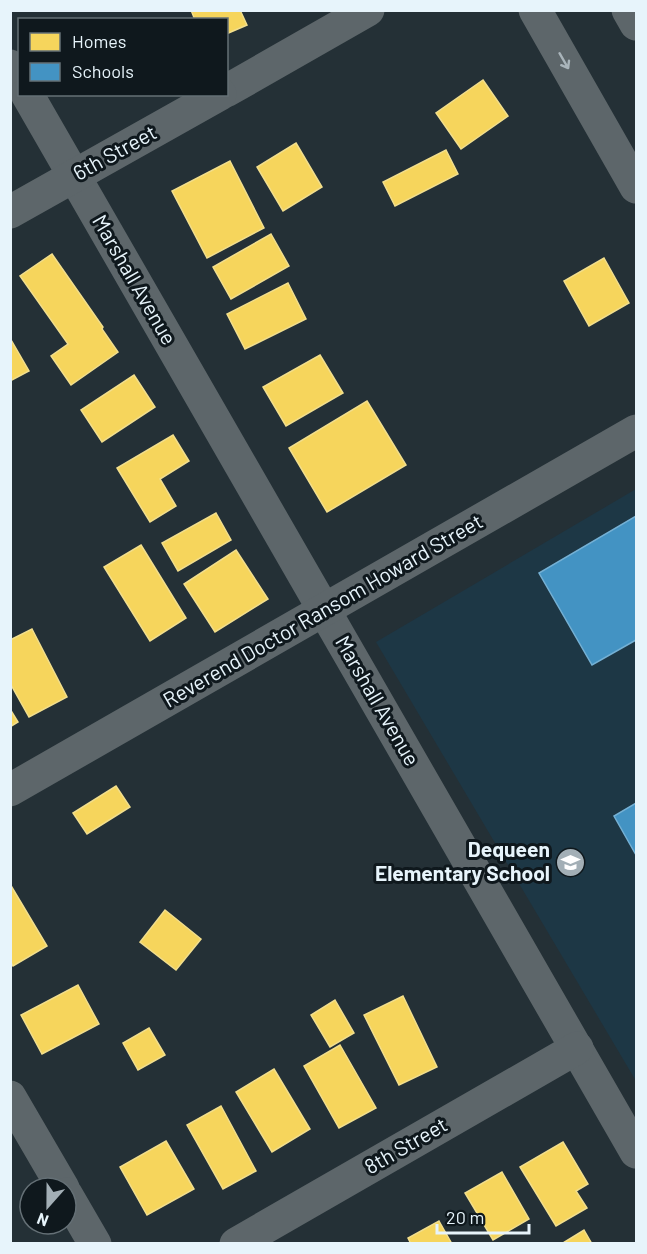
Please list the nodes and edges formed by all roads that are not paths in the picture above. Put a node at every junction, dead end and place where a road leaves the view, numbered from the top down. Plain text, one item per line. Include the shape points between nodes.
1 (368, 10) edge
2 (535, 10) edge
3 (628, 10) edge
4 (636, 24) edge
5 (228, 90) edge
6 (28, 96) edge
7 (216, 96) edge
8 (74, 176) junction
9 (636, 187) edge
10 (10, 212) edge
11 (636, 431) edge
12 (324, 610) junction
13 (10, 790) edge
14 (577, 1048) junction
15 (10, 1097) edge
16 (636, 1152) edge
17 (56, 1176) edge
18 (78, 1215) edge
19 (95, 1244) edge
20 (236, 1244) edge

1 - 5 street
2 -> 9 street
3 - 4 street
6 - 8 street, Marshall Avenue
7 - 8 street, 6th Street
8 - 10 street, 6th Street
8 - 12 street, Marshall Avenue
11 - 12 street, Reverend Doctor Ransom Howard Street
12 - 13 street, Reverend Doctor Ransom Howard Street
12 - 14 street, Marshall Avenue
14 - 16 street, Marshall Avenue
14 - 20 street, 8th Street
15 - 17 street
18 - 19 street

